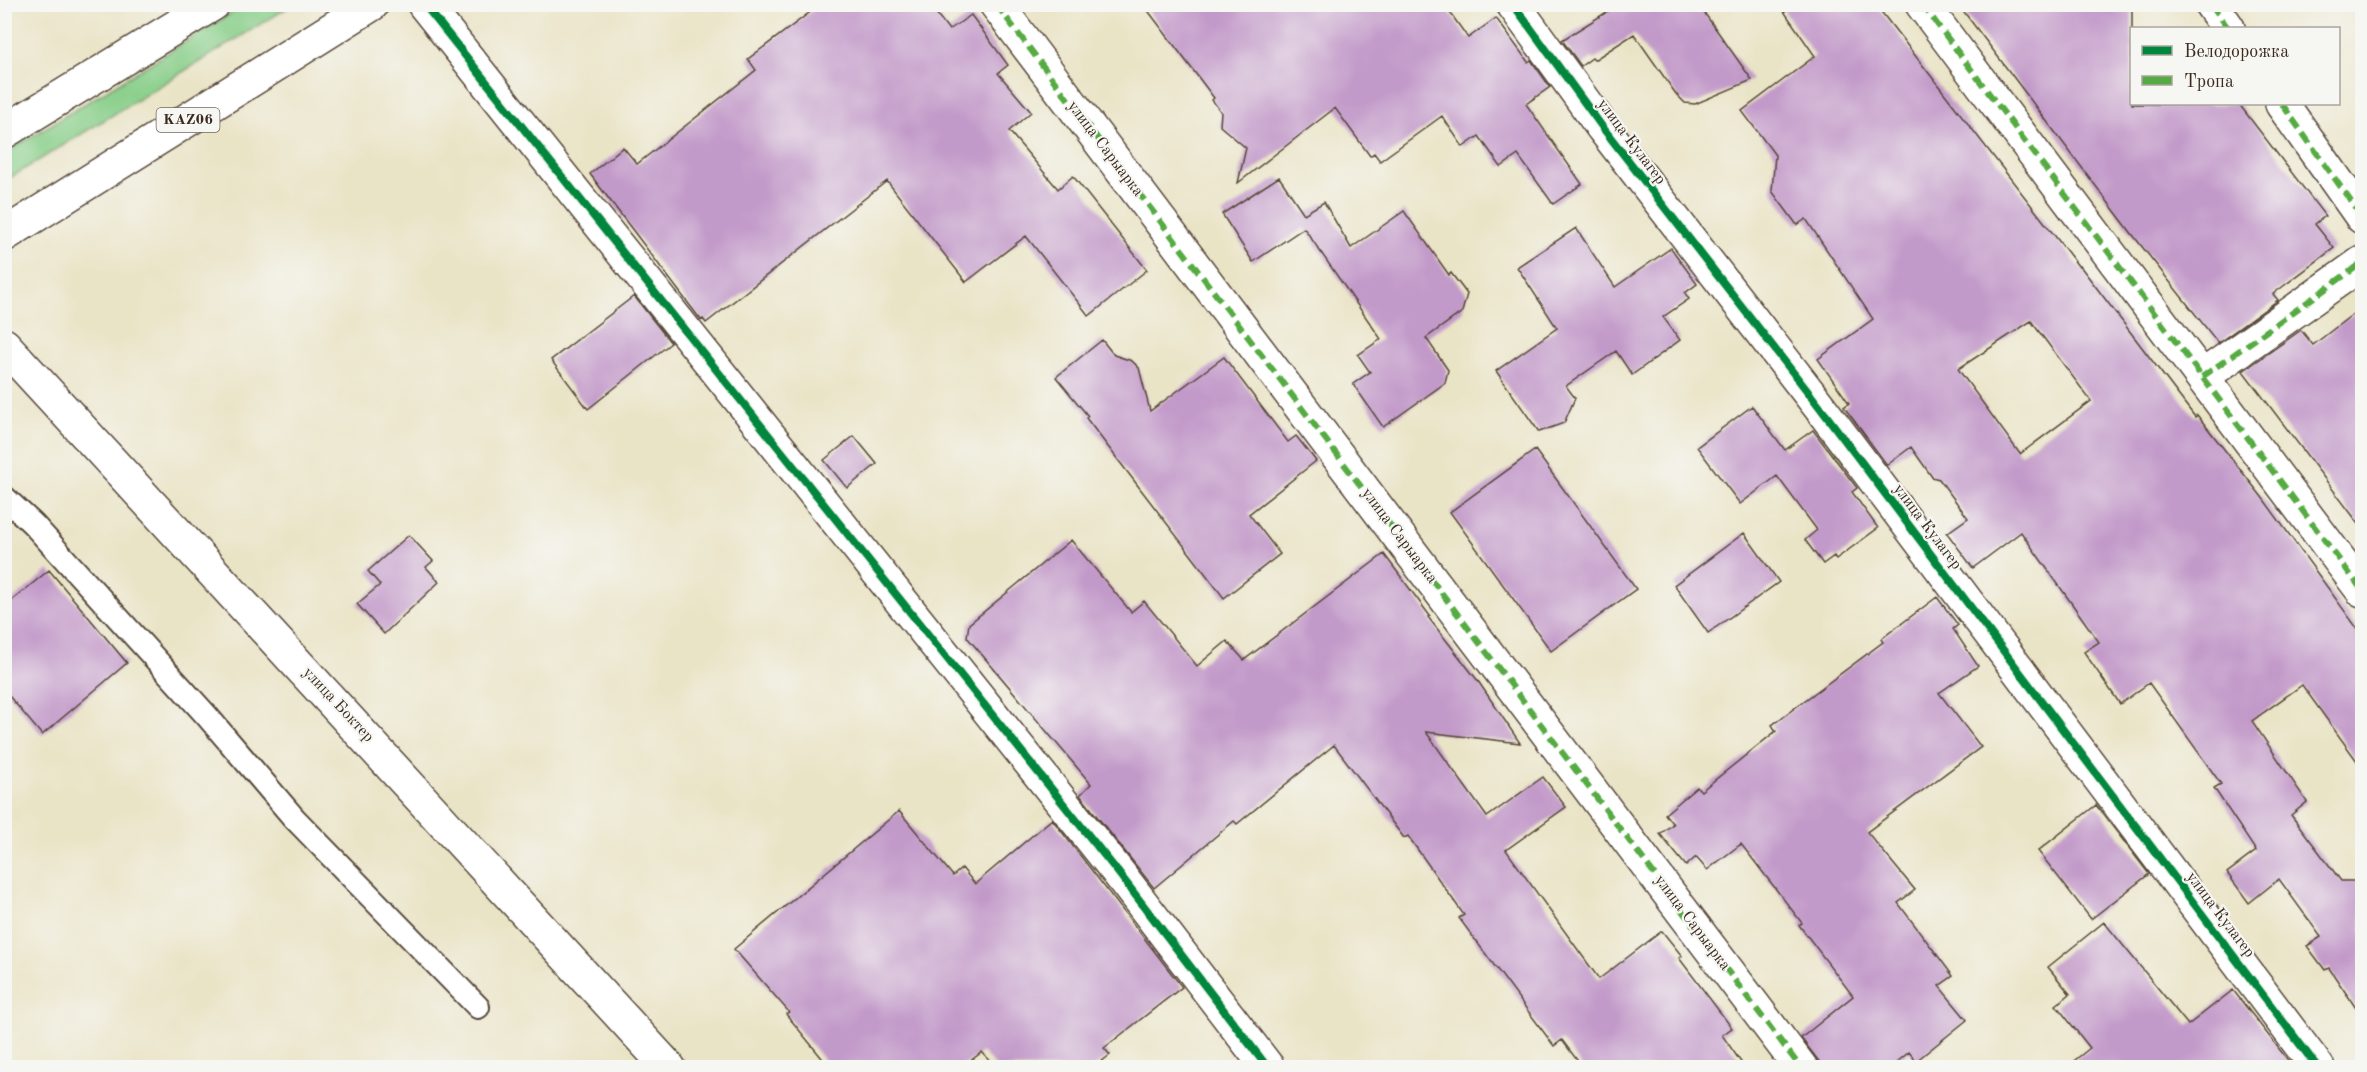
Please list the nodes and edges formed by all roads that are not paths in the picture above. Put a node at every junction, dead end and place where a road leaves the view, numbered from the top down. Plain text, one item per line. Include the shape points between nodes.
1 (213, 4) edge
2 (372, 4) edge
3 (424, 4) edge
4 (996, 4) edge
5 (1512, 4) edge
6 (1922, 4) edge
7 (2211, 4) edge
8 (2227, 27) edge
9 (2283, 105) edge
10 (4, 132) edge
11 (2362, 217) edge
12 (4, 235) edge
13 (2362, 263) edge
14 (4, 345) edge
15 (2202, 377) junction
16 (4, 497) edge
17 (2362, 590) edge
18 (478, 1007) dead end
19 (669, 1068) edge
20 (1268, 1068) edge
21 (1802, 1068) edge
22 (2318, 1068) edge

1 - 10 main road
2 - 12 main road, KАZ06
3 - 20 main road via 1117,871
4 - 21 main road, улица Сарыарка
5 - 22 main road, улица Кулагер
6 - 15 main road
7 - 8 main road
9 - 11 main road
13 - 15 main road
14 - 19 main road, улица Боктер
15 - 17 main road
16 - 18 lane via 199,707 294,818

